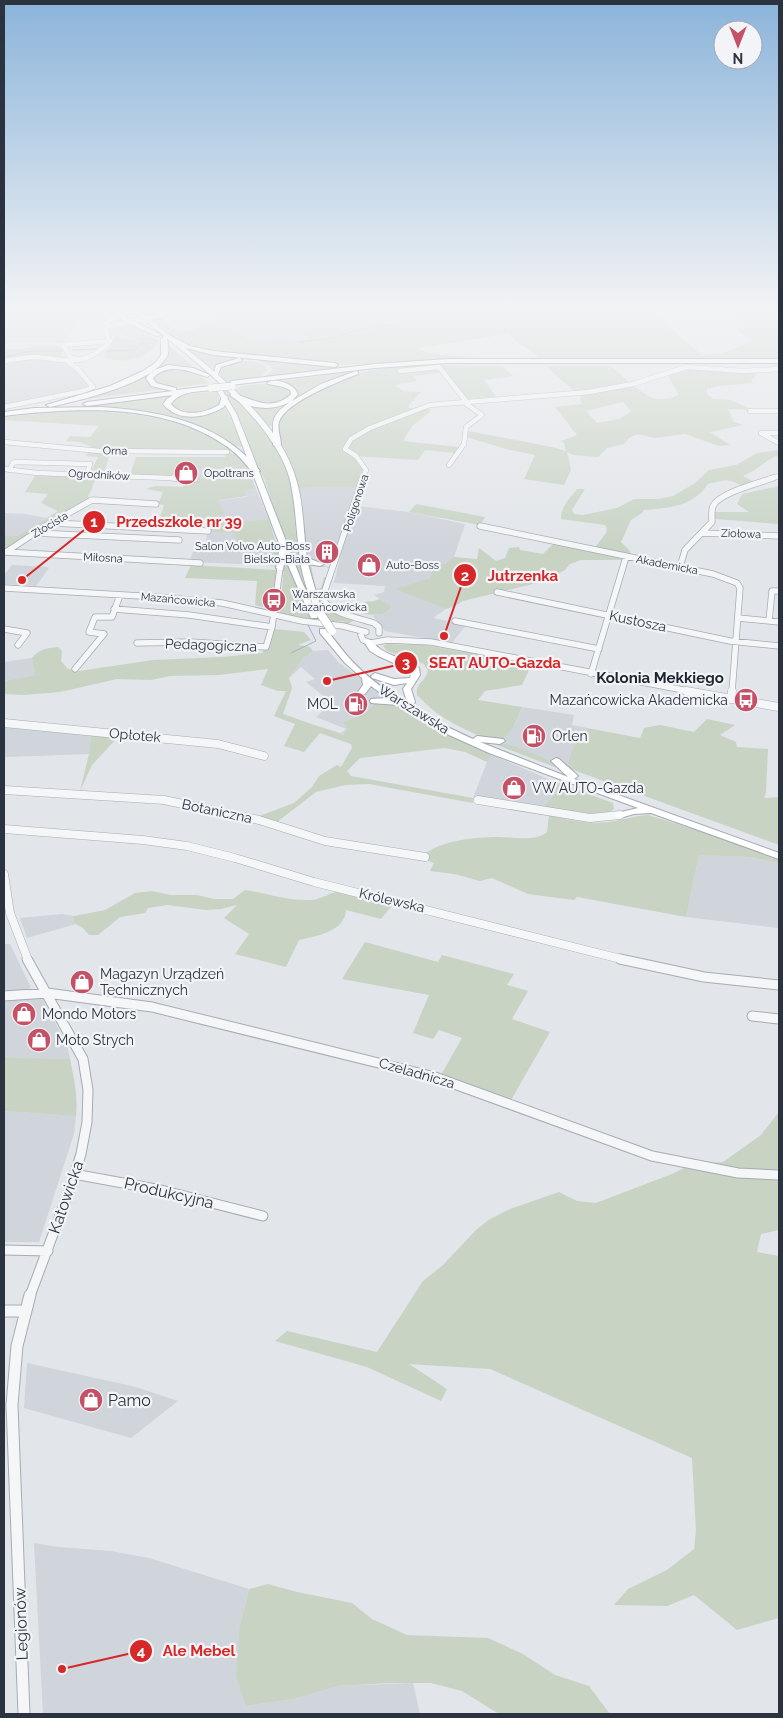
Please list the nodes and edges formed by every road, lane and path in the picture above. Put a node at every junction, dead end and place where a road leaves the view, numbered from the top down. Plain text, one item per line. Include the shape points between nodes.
1 (90, 389) edge
2 (104, 389) edge
3 (183, 389) edge
4 (195, 389) edge
5 (219, 389) edge
6 (227, 389) edge
7 (293, 389) edge
8 (320, 389) edge
9 (456, 389) edge
10 (605, 389) edge
11 (189, 390) junction
12 (233, 395) junction
13 (225, 396) junction
14 (465, 401) junction
15 (4, 407) edge
16 (41, 407) junction
17 (779, 410) edge
18 (27, 411) junction
19 (750, 411) dead end
20 (4, 413) edge
21 (779, 433) edge
22 (4, 442) edge
23 (779, 444) edge
24 (278, 445) junction
25 (227, 452) dead end
26 (449, 465) dead end
27 (6, 470) edge
28 (256, 472) junction
29 (87, 474) junction
30 (779, 476) edge
31 (195, 478) dead end
32 (156, 504) dead end
33 (53, 523) junction
34 (480, 526) dead end
35 (208, 531) dead end
36 (36, 533) junction
37 (702, 533) junction
38 (779, 536) edge
39 (179, 540) dead end
40 (283, 544) junction
41 (4, 552) edge
42 (626, 556) junction
43 (303, 559) junction
44 (200, 563) dead end
45 (320, 564) joint
46 (334, 565) junction
47 (680, 567) junction
48 (280, 568) joint
49 (4, 588) edge
50 (779, 591) edge
51 (497, 592) dead end
52 (120, 595) junction
53 (194, 600) junction
54 (114, 609) junction
55 (275, 614) junction
56 (190, 615) junction
57 (609, 615) junction
58 (318, 616) junction
59 (738, 618) junction
60 (455, 621) dead end
61 (769, 621) junction
62 (779, 622) edge
63 (376, 624) junction
64 (272, 627) junction
65 (4, 630) edge
66 (366, 633) junction
67 (377, 639) junction
68 (736, 642) junction
69 (136, 643) dead end
70 (18, 645) dead end
71 (779, 646) edge
72 (599, 649) junction
73 (75, 669) dead end
74 (591, 674) junction
75 (371, 677) junction
76 (411, 680) junction
77 (362, 692) dead end
78 (731, 699) junction
79 (374, 701) dead end
80 (407, 703) junction
81 (779, 707) edge
82 (4, 723) edge
83 (477, 739) junction
84 (500, 741) dead end
85 (264, 756) dead end
86 (556, 761) dead end
87 (573, 776) junction
88 (4, 790) edge
89 (613, 796) junction
90 (478, 800) dead end
91 (656, 812) junction
92 (620, 816) junction
93 (4, 829) edge
94 (779, 850) edge
95 (779, 856) edge
96 (425, 857) dead end
97 (4, 874) edge
98 (779, 985) edge
99 (47, 993) junction
100 (4, 996) edge
101 (752, 1016) dead end
102 (779, 1019) edge
103 (74, 1174) junction
104 (779, 1175) edge
105 (263, 1216) dead end
106 (4, 1250) edge
107 (48, 1251) junction
108 (4, 1311) edge
109 (25, 1311) junction
110 (8, 1443) edge
111 (18, 1533) joint
112 (24, 1714) edge

1 - 15 street
2 - 16 highway
3 - 11 highway
4 - 11 highway, bridge
5 - 13 main road, Warszawska
6 - 12 main road, Warszawska
7 - 12 highway via 294,394 285,402 267,405 245,402
8 - 24 highway via 291,406 277,420
9 - 14 street
10 - 14 street, Poligonowa
11 - 13 highway via 167,402 168,407 182,413 207,413 222,406
11 - 16 highway
11 - 18 highway
12 - 24 main road, Warszawska
13 - 28 main road, Warszawska
14 - 26 street via 482,415 466,428 465,440
14 - 46 street, Poligonowa via 424,407 351,439 345,449 356,456 366,470
16 - 20 highway
17 - 19 street
18 - 20 highway
18 - 28 highway via 102,410 171,419 220,438 243,456
21 - 23 street via 761,433
22 - 25 street, Orna via 100,451
24 - 43 main road, Warszawska via 294,482
27 - 29 street, Ogrodników
27 - 29 street via 16,462 90,464
28 - 40 main road, Warszawska
29 - 31 street, Ogrodników
30 - 37 street via 726,496 714,504 712,522
32 - 33 street, Złocista via 92,500
33 - 35 street
33 - 36 street, Złocista
34 - 42 street, Akademicka
36 - 39 street
36 - 41 street, Złocista
37 - 38 street, Ziołowa
37 - 47 street via 685,550
40 - 48 main road
40 - 58 main road, Warszawska
41 - 44 street, Miłosna
42 - 47 street, Akademicka
42 - 57 street
43 - 45 main road
43 - 58 main road, Warszawska
45 - 46 street
46 - 63 street, Poligonowa via 325,590 326,604 340,613
47 - 59 street, Akademicka via 737,582 740,588
48 - 55 street, Pedagogiczna
49 - 52 street, Mazańcowicka
50 - 61 street via 772,591
51 - 57 street, Kustosza
52 - 53 street, Mazańcowicka
52 - 54 street
53 - 55 street, Mazańcowicka
53 - 56 street, Pedagogiczna
54 - 56 street, Pedagogiczna
54 - 73 street, Pedagogiczna via 112,617 95,617 89,632 104,634
55 - 64 street, Pedagogiczna
55 - 66 street, Mazańcowicka
56 - 64 street, Pedagogiczna
57 - 68 street, Kustosza
57 - 72 street
58 - 75 main road, Warszawska, bridge
59 - 61 street
59 - 68 street, Akademicka
60 - 72 street
61 - 62 street
63 - 66 street
63 - 67 street via 379,627
64 - 69 street, Pedagogiczna via 266,647 191,642
65 - 70 street via 27,633
66 - 67 street
66 - 67 street via 361,638
67 - 74 street via 444,645
67 - 76 main road via 373,649 378,653 414,668 417,672
68 - 71 street, Kustosza
68 - 78 street, Akademicka
72 - 74 street
74 - 78 street
75 - 76 main road via 394,682
75 - 77 main road
75 - 80 main road, Warszawska
76 - 80 main road
78 - 81 street
79 - 80 main road
80 - 83 main road, Warszawska
80 - 89 main road, Warszawska via 439,726 485,749
82 - 85 street, Opłotek via 218,744
83 - 84 main road
83 - 87 main road, Warszawska
86 - 87 main road
87 - 94 main road, Warszawska
88 - 96 street, Botaniczna via 164,800 259,820 325,841
89 - 91 main road, Warszawska
89 - 92 main road via 625,806
90 - 92 street via 581,817
91 - 92 main road via 638,811
91 - 95 main road, Warszawska
93 - 98 street, Królewska via 187,846 314,882 637,962 704,977
97 - 99 street, Katowicka via 17,936
99 - 100 street, Czeladnicza
99 - 103 street, Katowicka via 83,1059 87,1075 90,1098 88,1123
99 - 104 street, Czeladnicza via 152,1007 381,1062 473,1090 652,1156 738,1173
101 - 102 street
103 - 105 street, Produkcyjna via 161,1190
103 - 107 street, Katowicka
106 - 107 street
107 - 109 street, Katowicka
108 - 109 street
109 - 110 street, Katowicka via 16,1356
110 - 111 street, Katowicka
111 - 112 street, Legionów

